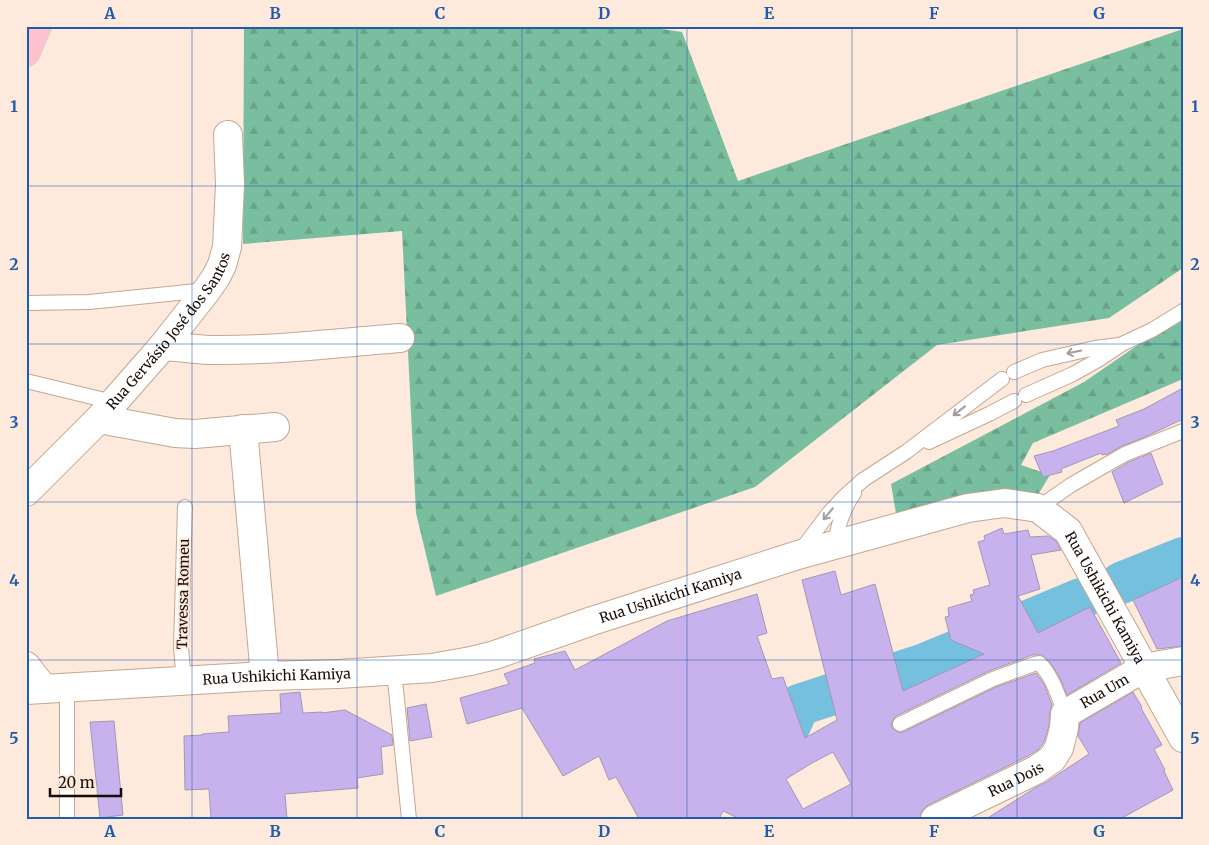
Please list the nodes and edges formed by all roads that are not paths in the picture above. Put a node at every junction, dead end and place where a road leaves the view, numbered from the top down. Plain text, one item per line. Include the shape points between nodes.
1 (38, 26) edge
2 (26, 52) edge
3 (228, 134) dead end
4 (208, 290) junction
5 (26, 303) edge
6 (1183, 311) edge
7 (400, 338) dead end
8 (1122, 344) junction
9 (163, 346) junction
10 (26, 381) edge
11 (106, 411) junction
12 (275, 427) dead end
13 (243, 429) junction
14 (1183, 430) edge
15 (906, 452) junction
16 (863, 480) junction
17 (26, 492) edge
18 (185, 507) dead end
19 (1038, 508) junction
20 (837, 544) junction
21 (798, 555) junction
22 (1183, 661) edge
23 (26, 666) edge
24 (1144, 668) junction
25 (394, 670) junction
26 (265, 676) junction
27 (184, 681) junction
28 (46, 689) edge
29 (1065, 714) junction
30 (900, 724) dead end
31 (1183, 738) edge
32 (67, 819) edge
33 (409, 819) edge
34 (935, 819) edge

1 - 2 highway
3 - 4 street, Rua Gervásio José dos Santos via 227,247 222,265
4 - 5 lane via 89,302
4 - 9 street, Rua Gervásio José dos Santos
6 - 8 lane
7 - 9 street via 255,349 208,350
8 - 15 lane via 1073,374
8 -> 15 lane via 1042,360 1008,375
9 - 11 street, Rua Gervásio José dos Santos
10 - 11 lane
11 - 13 street via 175,433
11 - 17 street, Rua Gervásio José dos Santos
12 - 13 street
13 - 26 street
14 - 19 lane via 1125,454
15 - 16 lane
16 - 20 lane via 843,515
16 -> 21 lane via 829,513
18 - 27 lane, Travessa Romeu via 181,648
19 - 20 street, Rua Ushikichi Kamiya via 1005,503 968,508
19 - 24 street, Rua Ushikichi Kamiya via 1068,531
20 - 21 street, Rua Ushikichi Kamiya
21 - 25 street, Rua Ushikichi Kamiya via 495,655 432,668
22 - 24 street
23 - 28 street
24 - 29 street, Rua Um
24 - 31 street, Rua Ushikichi Kamiya
25 - 26 street, Rua Ushikichi Kamiya
25 - 33 lane
26 - 27 street, Rua Ushikichi Kamiya
27 - 28 street, Rua Ushikichi Kamiya
28 - 32 lane
29 - 30 lane via 1044,668 1038,663 993,679
29 - 34 street, Rua Dois via 1059,748 1052,759

